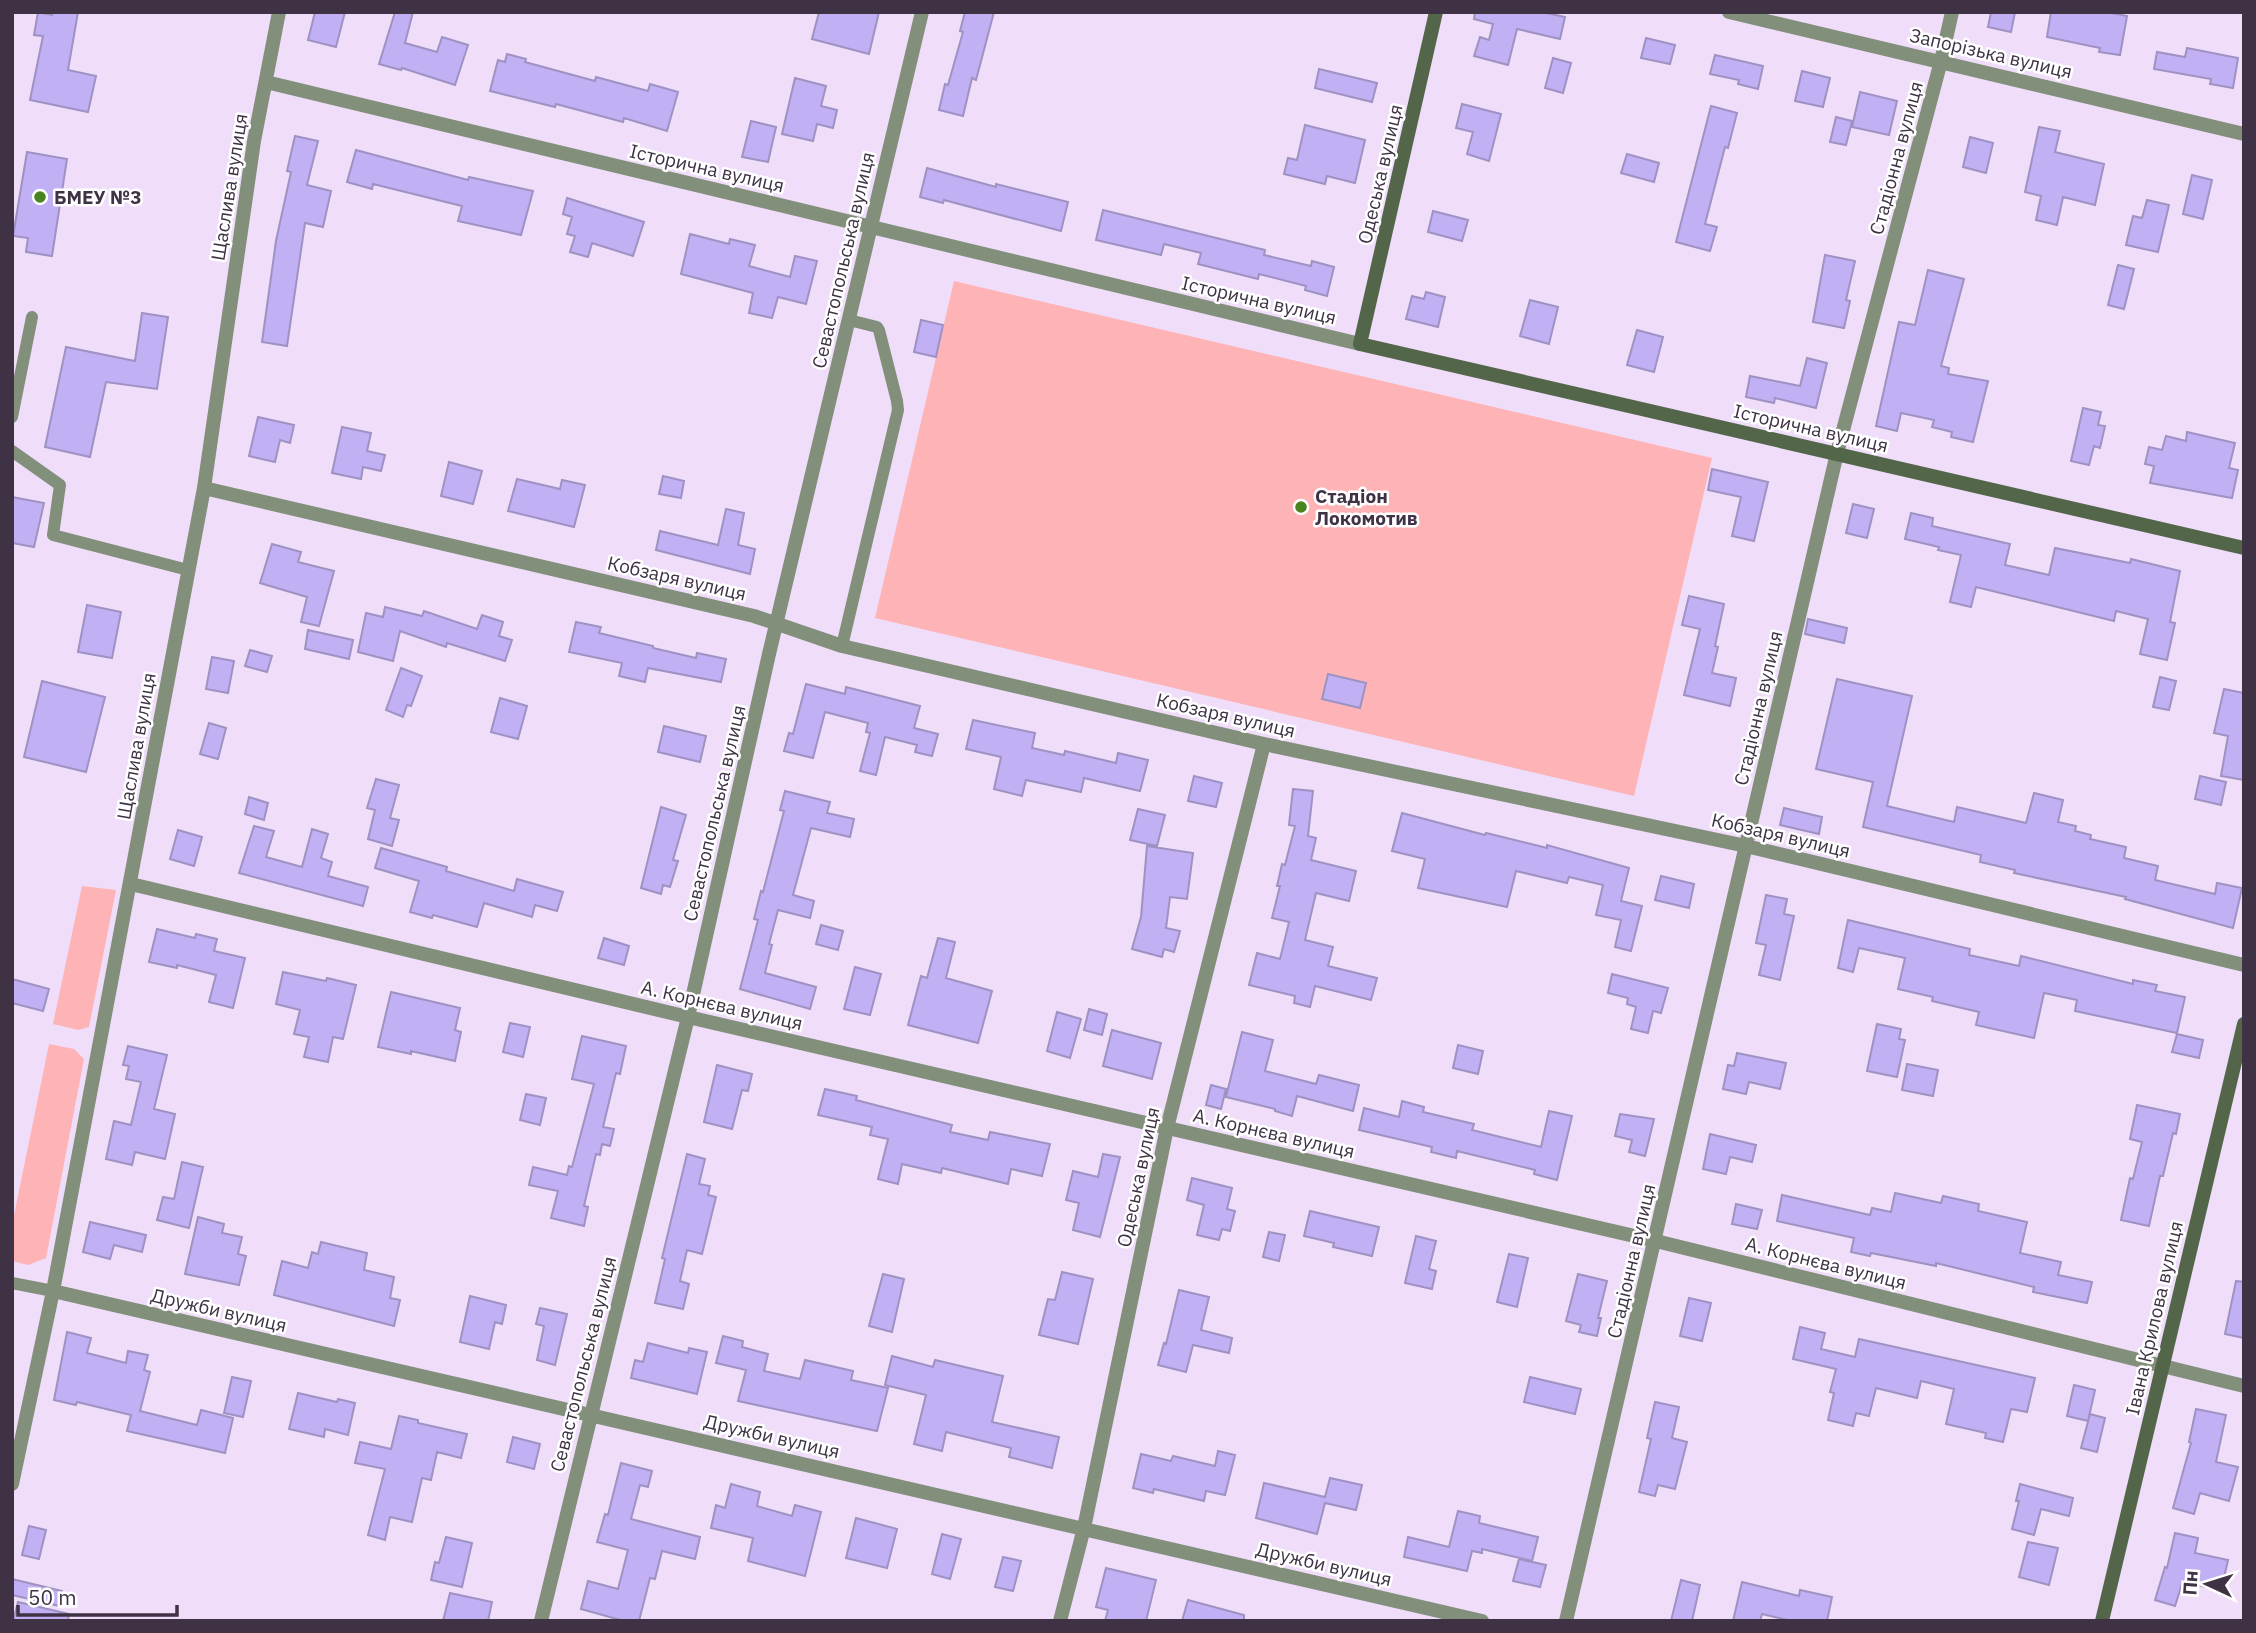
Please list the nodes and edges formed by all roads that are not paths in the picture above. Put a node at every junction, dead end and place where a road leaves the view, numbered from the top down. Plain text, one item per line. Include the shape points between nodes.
1 (279, 12) edge
2 (922, 12) edge
3 (1436, 12) edge
4 (1729, 12) edge
5 (1952, 12) edge
6 (1941, 61) junction
7 (266, 82) junction
8 (2244, 134) edge
9 (872, 227) junction
10 (32, 317) dead end
11 (849, 320) junction
12 (1360, 344) junction
13 (12, 417) edge
14 (12, 451) edge
15 (1837, 453) junction
16 (204, 488) junction
17 (2244, 548) edge
18 (188, 570) junction
19 (777, 622) junction
20 (842, 646) junction
21 (1264, 744) junction
22 (1746, 846) junction
23 (131, 884) junction
24 (2244, 965) edge
25 (688, 1017) junction
26 (2244, 1024) edge
27 (1167, 1128) junction
28 (1656, 1241) junction
29 (12, 1283) edge
30 (52, 1292) junction
31 (2162, 1366) junction
32 (2244, 1385) edge
33 (590, 1414) junction
34 (12, 1483) edge
35 (1084, 1528) junction
36 (541, 1621) edge
37 (1060, 1621) edge
38 (1482, 1621) edge
39 (1566, 1621) edge
40 (2102, 1621) edge

1 - 7 street, Щаслива вулиця
2 - 9 street, Севастопольська вулиця
3 - 12 street, Одеська вулиця
4 - 6 street, Запорізька вулиця
5 - 6 street, Стадіонна вулиця
6 - 8 street, Запорізька вулиця
6 - 15 street, Стадіонна вулиця
7 - 9 street, Історична вулиця
7 - 16 street, Щаслива вулиця
9 - 11 street, Севастопольська вулиця
9 - 12 street, Історична вулиця
10 - 13 lane
11 - 19 street, Севастопольська вулиця
11 - 20 lane via 879,330 898,405
12 - 15 street, Історична вулиця
14 - 18 lane via 60,485 53,535
15 - 17 street, Історична вулиця
15 - 22 street, Стадіонна вулиця
16 - 18 street, Щаслива вулиця
16 - 19 street, Кобзаря вулиця
18 - 23 street, Щаслива вулиця
19 - 20 street, Кобзаря вулиця
19 - 25 street, Севастопольська вулиця
20 - 21 street, Кобзаря вулиця
21 - 22 street, Кобзаря вулиця
21 - 27 street, Одеська вулиця
22 - 24 street, Кобзаря вулиця
22 - 28 street, Стадіонна вулиця
23 - 25 street, А. Корнєва вулиця
23 - 30 street, Щаслива вулиця
25 - 27 street, А. Корнєва вулиця
25 - 33 street, Севастопольська вулиця
26 - 31 street, Івана Крилова вулиця
27 - 28 street, А. Корнєва вулиця
27 - 35 street, Одеська вулиця
28 - 31 street, А. Корнєва вулиця
28 - 39 street, Стадіонна вулиця
29 - 30 lane
30 - 33 street, Дружби вулиця
30 - 34 street, Щаслива вулиця
31 - 32 street, А. Корнєва вулиця
31 - 40 street, Івана Крилова вулиця
33 - 35 street, Дружби вулиця
33 - 36 street, Севастопольська вулиця
35 - 37 street, Одеська вулиця
35 - 38 street, Дружби вулиця

